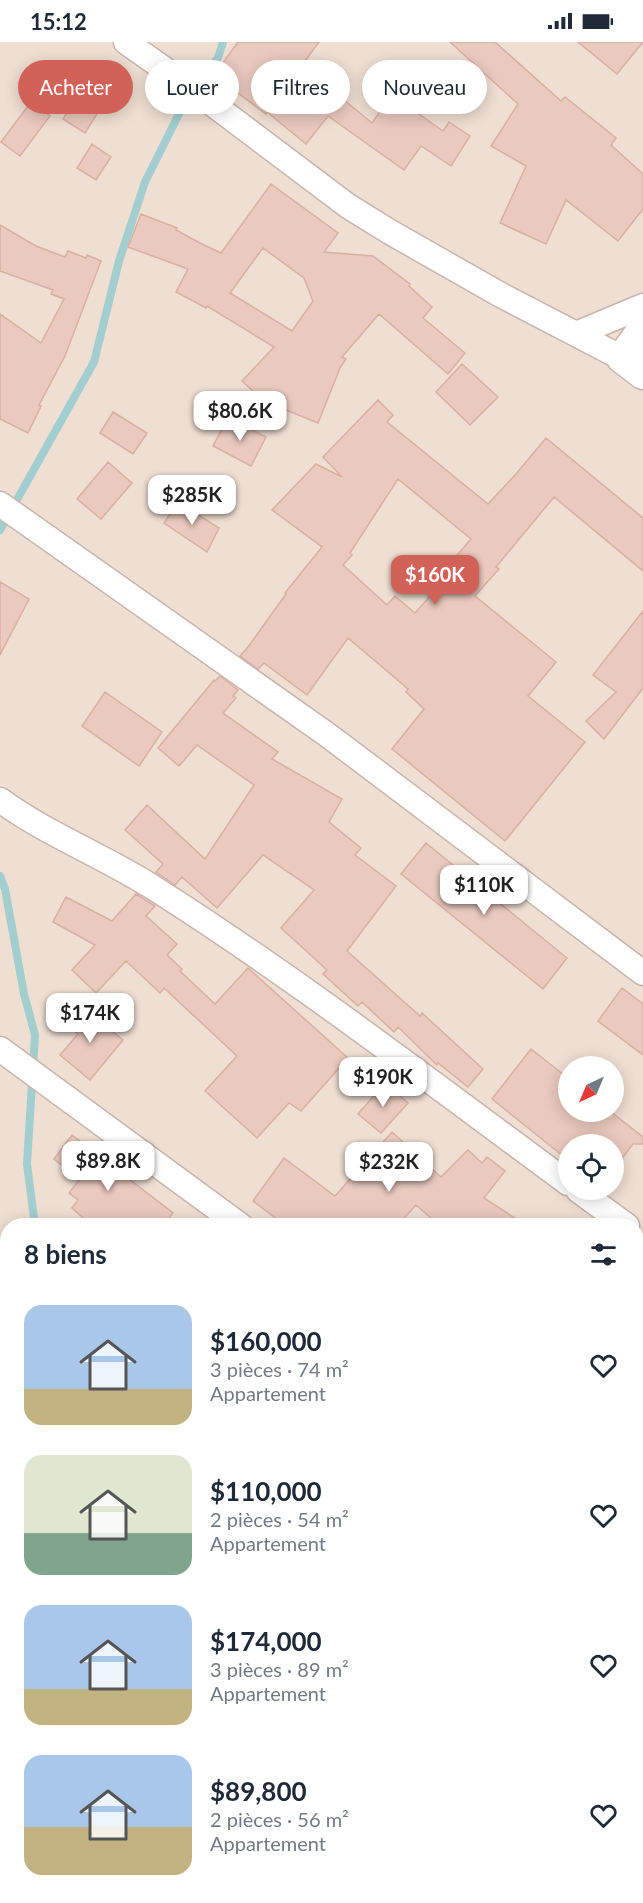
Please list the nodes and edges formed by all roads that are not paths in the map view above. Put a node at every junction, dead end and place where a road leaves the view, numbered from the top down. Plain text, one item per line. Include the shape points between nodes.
1 (126, 42) edge
2 (643, 306) edge
3 (643, 329) edge
4 (576, 334) junction
5 (632, 366) edge
6 (6, 508) edge
7 (0, 800) edge
8 (643, 973) edge
9 (9, 1055) edge
10 (558, 1176) edge
11 (592, 1200) edge
12 (230, 1218) edge
13 (616, 1218) edge

1 - 4 street via 348,206
2 - 4 street
3 - 5 street
4 - 5 street
6 - 8 street via 329,736
7 - 10 street via 25,818 152,887 305,991
9 - 12 street
11 - 13 street

